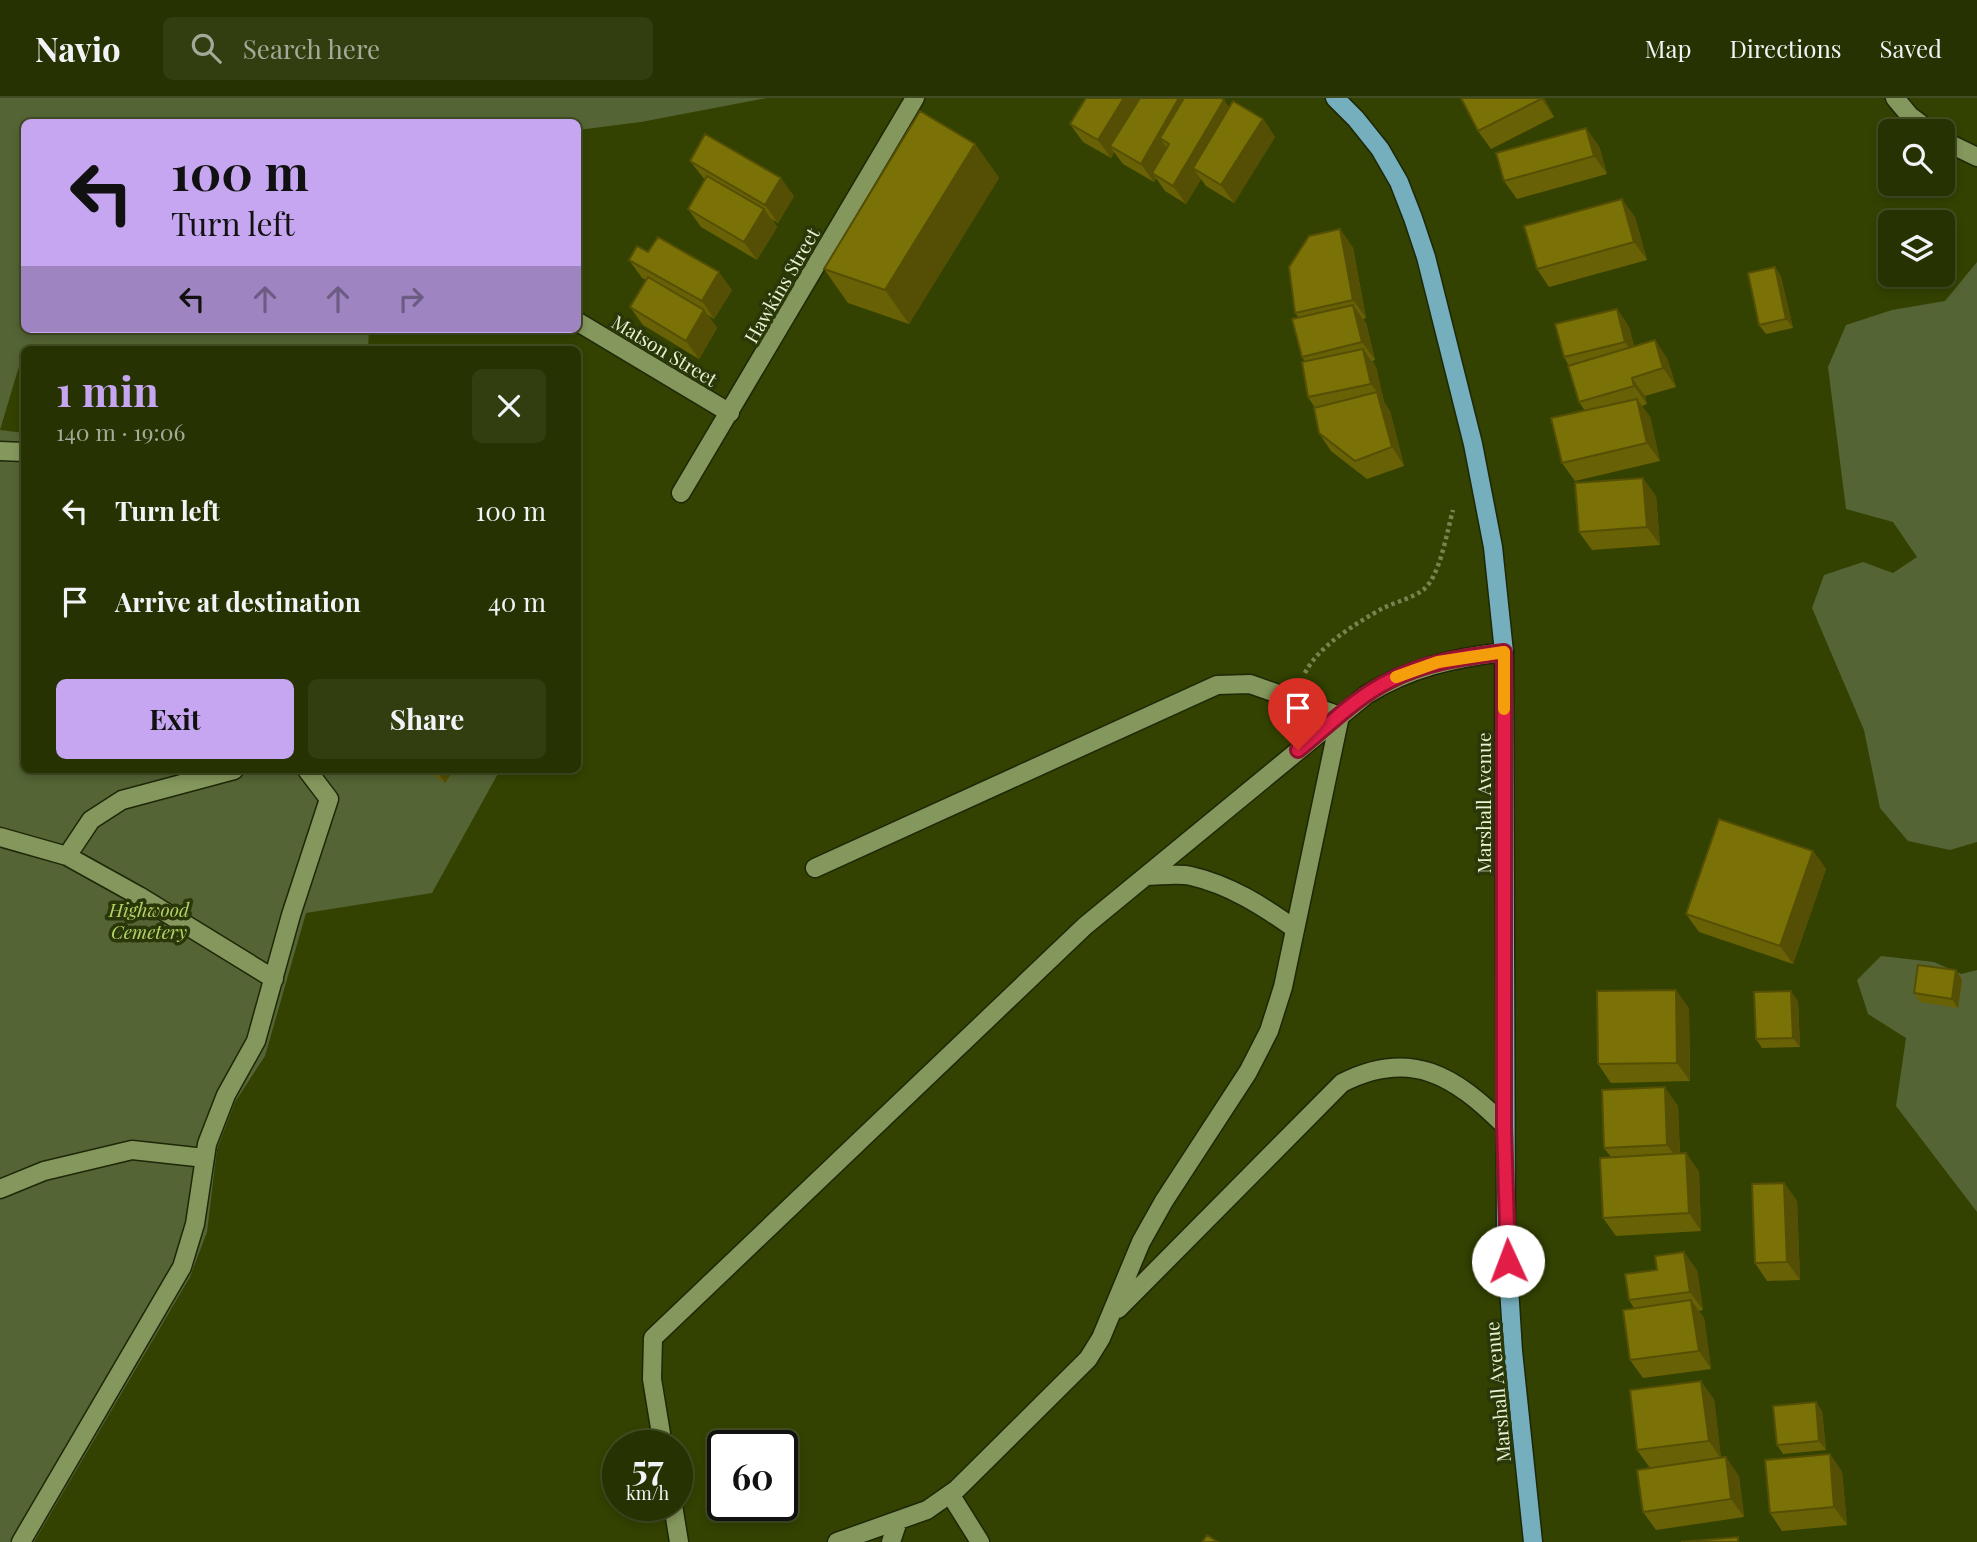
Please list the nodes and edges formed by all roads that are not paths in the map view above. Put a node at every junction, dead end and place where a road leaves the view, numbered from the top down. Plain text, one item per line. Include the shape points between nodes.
1 (915, 98) edge
2 (1335, 98) edge
3 (1895, 98) edge
4 (1913, 119) edge
5 (1955, 146) edge
6 (1977, 157) edge
7 (581, 324) edge
8 (730, 413) junction
9 (0, 451) edge
10 (21, 452) edge
11 (681, 493) dead end
12 (1504, 652) junction
13 (1340, 716) junction
14 (223, 773) edge
15 (309, 773) edge
16 (0, 837) edge
17 (66, 856) junction
18 (815, 868) dead end
19 (1146, 876) junction
20 (1295, 929) junction
21 (274, 979) junction
22 (1504, 1126) junction
23 (205, 1158) junction
24 (0, 1189) edge
25 (1111, 1316) junction
26 (660, 1430) edge
27 (950, 1494) junction
28 (676, 1521) edge
29 (898, 1521) junction
30 (21, 1542) edge
31 (680, 1542) edge
32 (837, 1542) edge
33 (891, 1542) edge
34 (980, 1542) edge
35 (1533, 1542) edge

1 - 8 street, Hawkins Street
2 - 12 main road, Marshall Avenue via 1380,149 1399,182 1426,257 1484,497
3 - 4 street
5 - 6 street
7 - 8 street, Matson Street
8 - 11 street, Hawkins Street
9 - 10 street
12 - 13 street via 1464,656 1411,671 1387,681
12 - 22 main road, Marshall Avenue
13 - 18 street via 1250,684 1217,685
13 - 19 street
13 - 20 street
14 - 17 street via 122,800 91,820
15 - 21 street via 330,799
16 - 17 street
17 - 21 street via 139,895
19 - 20 street via 1189,876 1227,888 1261,904
19 - 26 street via 1085,926 653,1338 652,1379
20 - 25 street via 1269,1031 1248,1072 1164,1200
21 - 23 street via 256,1041 226,1095
22 - 25 street via 1477,1098 1427,1071 1392,1066 1363,1072 1342,1083
22 - 35 main road, Marshall Avenue via 1513,1351
23 - 24 street via 132,1150 44,1171
23 - 30 street via 195,1224 182,1268
25 - 27 street via 1088,1359
27 - 29 street via 927,1510
27 - 34 street
28 - 31 street
29 - 32 street
29 - 33 street

